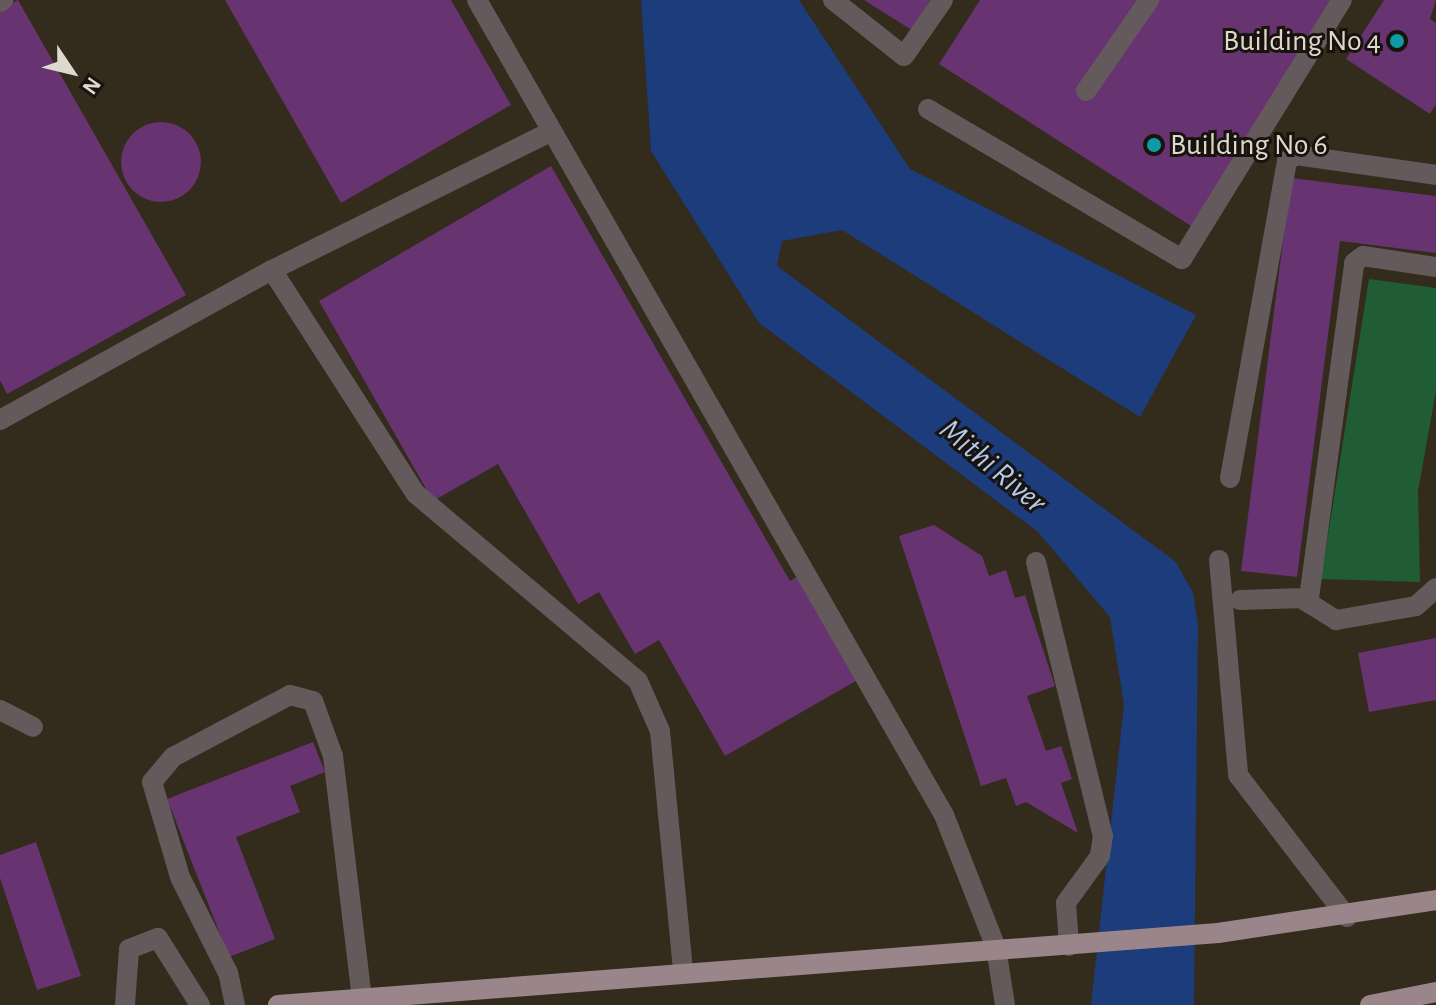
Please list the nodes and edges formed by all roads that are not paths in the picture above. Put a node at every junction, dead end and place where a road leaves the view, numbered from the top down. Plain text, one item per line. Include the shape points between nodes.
1 (477, 0) edge
2 (833, 0) edge
3 (943, 0) edge
4 (1149, 0) edge
5 (1342, 0) edge
6 (1086, 91) dead end
7 (928, 109) dead end
8 (550, 132) junction
9 (1436, 175) edge
10 (1436, 267) edge
11 (272, 270) junction
12 (0, 420) edge
13 (1230, 478) dead end
14 (1219, 560) dead end
15 (1036, 562) dead end
16 (1436, 588) edge
17 (1240, 600) dead end
18 (1304, 600) junction
19 (0, 710) edge
20 (33, 727) dead end
21 (1436, 900) edge
22 (1347, 917) junction
23 (1075, 946) junction
24 (996, 948) junction
25 (683, 971) junction
26 (1436, 992) edge
27 (362, 998) junction
28 (125, 1005) edge
29 (200, 1005) edge
30 (235, 1005) edge
31 (278, 1005) edge
32 (1005, 1005) edge
33 (1370, 1005) edge

1 - 8 street
2 - 3 street via 904,56
4 - 6 street
5 - 7 street via 1182,259
8 - 11 street
8 - 24 street via 930,789
9 - 13 street via 1296,155 1287,161
10 - 18 street via 1363,256 1354,263
11 - 12 street
11 - 25 street via 416,494 638,681 660,731
14 - 22 street via 1238,775
15 - 23 street via 1103,836 1100,856 1066,903
16 - 18 street via 1416,606 1336,620
17 - 18 street
19 - 20 street
21 - 22 main road
22 - 23 main road
23 - 24 main road
24 - 25 main road
24 - 32 street
25 - 27 main road
26 - 33 main road
27 - 30 street via 333,756 313,701 290,695 173,757 152,782 180,877 228,973
27 - 31 main road
28 - 29 street via 129,949 158,938

